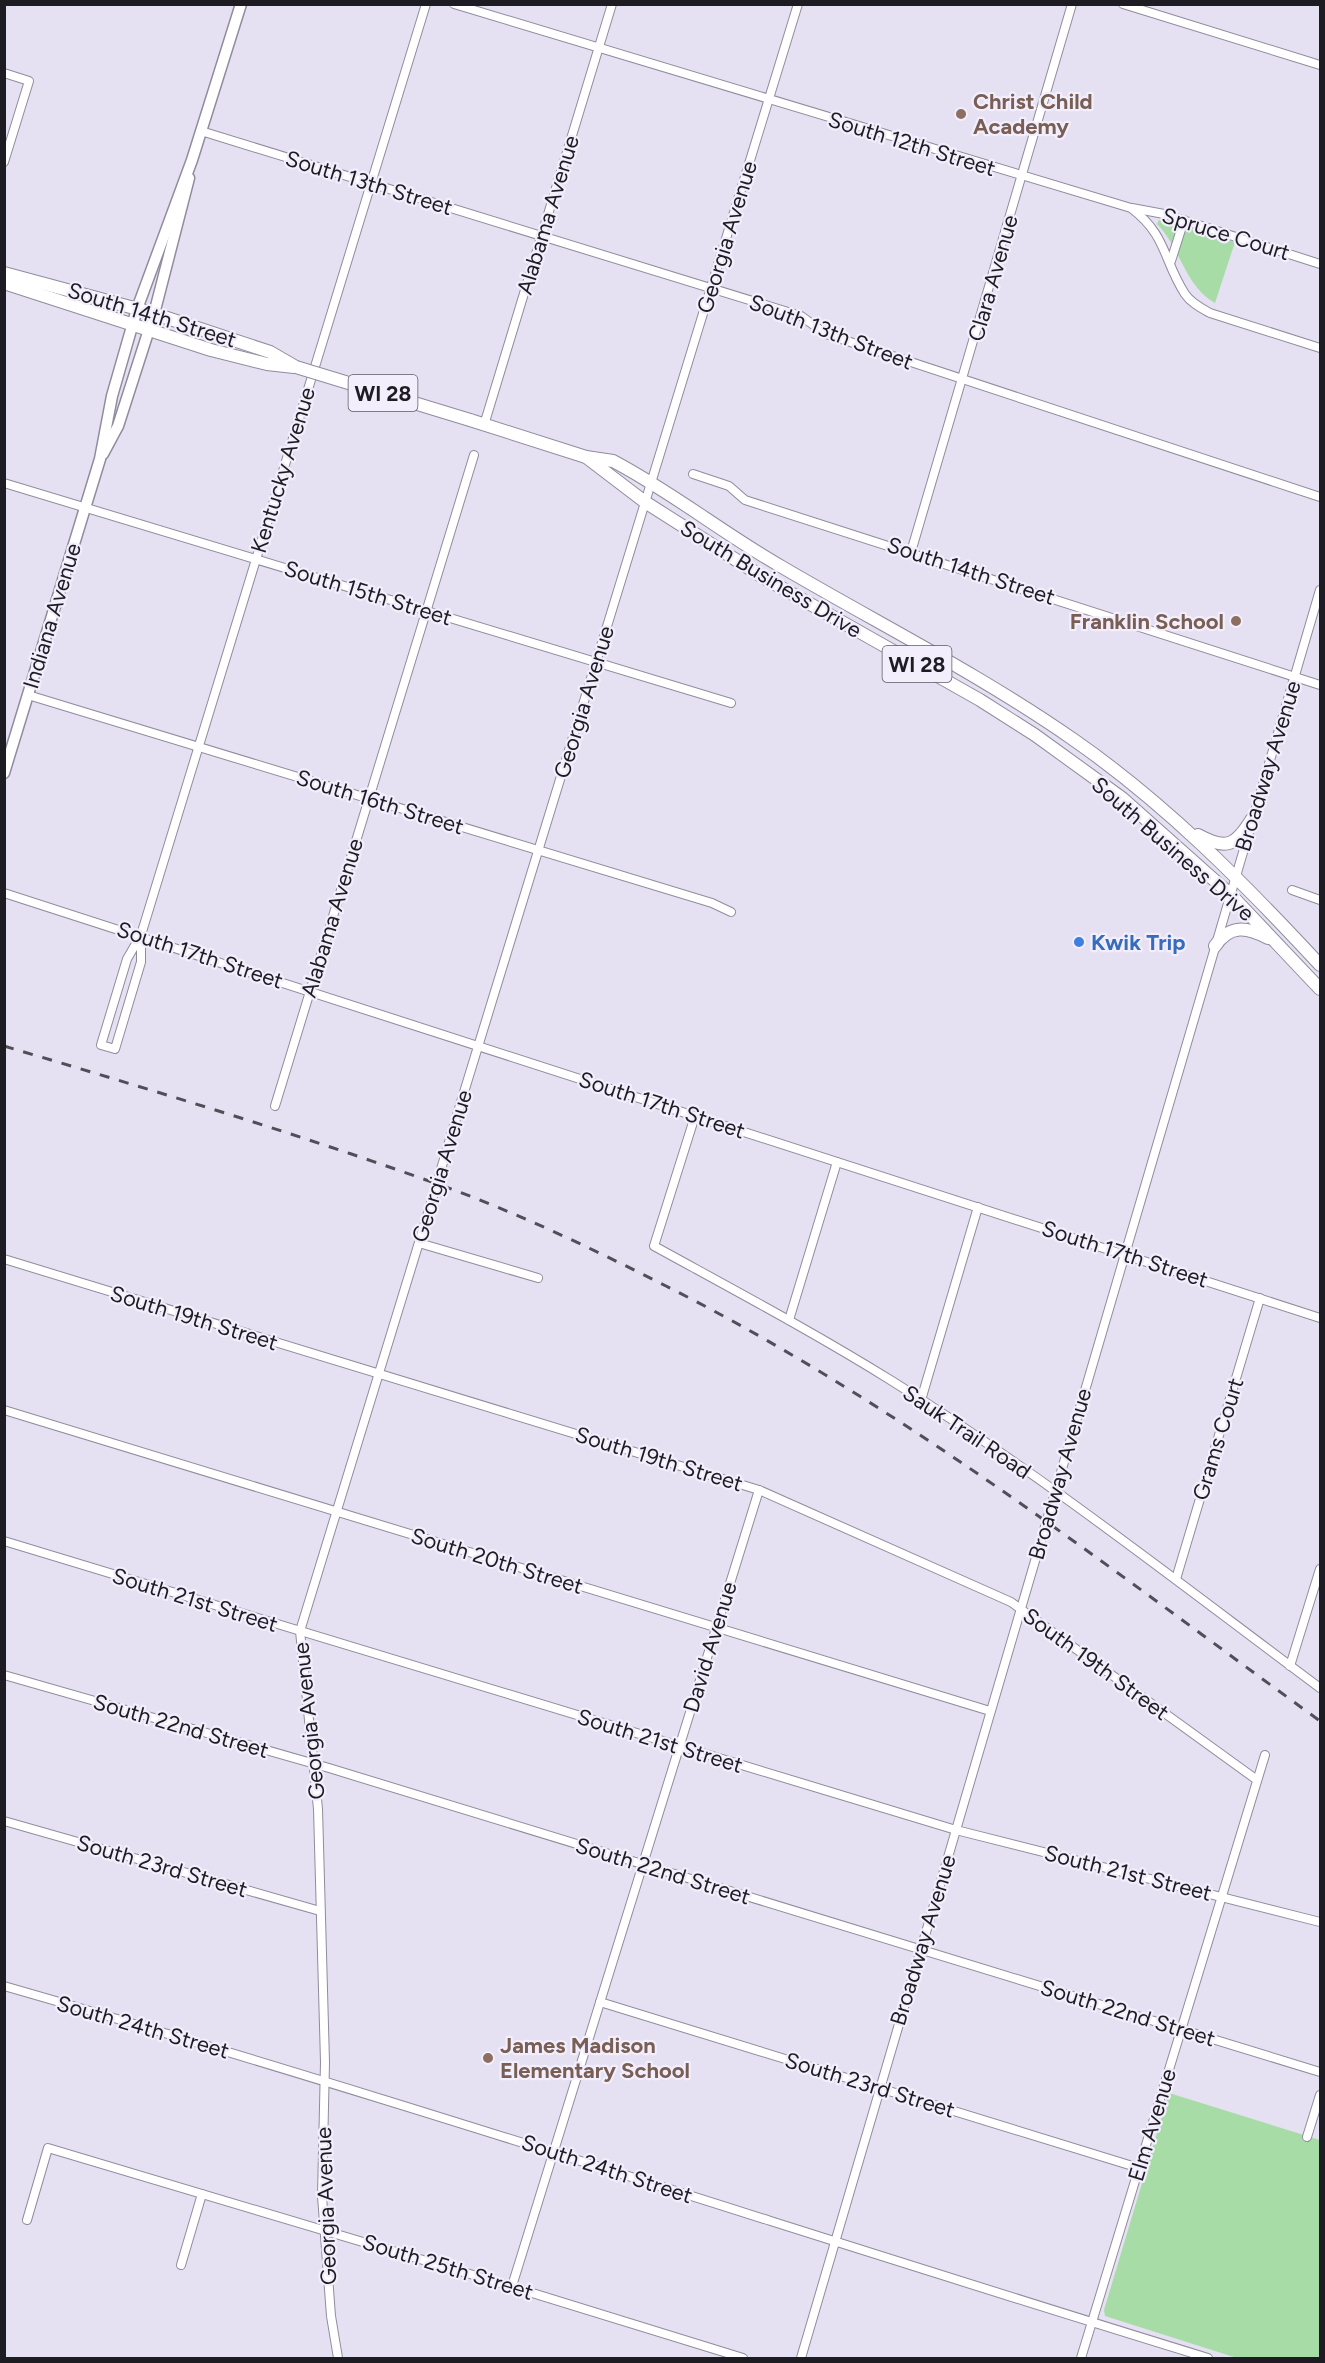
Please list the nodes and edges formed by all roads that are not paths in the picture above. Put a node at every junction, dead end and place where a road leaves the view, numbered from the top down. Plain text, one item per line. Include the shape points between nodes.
1 (241, 4) edge
2 (426, 4) edge
3 (454, 4) edge
4 (612, 4) edge
5 (798, 4) edge
6 (1072, 4) edge
7 (1124, 4) edge
8 (599, 48) junction
9 (1320, 65) edge
10 (4, 73) edge
11 (769, 100) junction
12 (201, 131) junction
13 (192, 160) junction
14 (4, 162) edge
15 (1022, 177) junction
16 (371, 184) junction
17 (1131, 208) junction
18 (1184, 220) junction
19 (542, 236) junction
20 (1170, 261) junction
21 (1320, 264) edge
22 (4, 273) edge
23 (4, 283) edge
24 (711, 288) junction
25 (137, 309) junction
26 (154, 314) junction
27 (132, 325) junction
28 (148, 330) junction
29 (1320, 348) edge
30 (296, 367) junction
31 (963, 381) junction
32 (484, 425) junction
33 (474, 454) dead end
34 (586, 457) junction
35 (100, 459) junction
36 (693, 474) dead end
37 (4, 483) edge
38 (651, 483) junction
39 (1320, 497) edge
40 (645, 502) junction
41 (85, 508) junction
42 (912, 552) junction
43 (256, 559) junction
44 (1320, 590) edge
45 (426, 611) junction
46 (596, 662) junction
47 (1295, 677) junction
48 (1320, 685) edge
49 (28, 695) junction
50 (731, 703) dead end
51 (199, 747) junction
52 (4, 773) edge
53 (369, 798) junction
54 (1252, 819) junction
55 (1186, 829) junction
56 (539, 850) junction
57 (1236, 876) junction
58 (1292, 890) dead end
59 (4, 893) edge
60 (1231, 895) junction
61 (1320, 900) edge
62 (731, 912) dead end
63 (141, 935) junction
64 (1275, 941) junction
65 (1215, 946) junction
66 (1320, 965) edge
67 (1320, 989) edge
68 (310, 990) junction
69 (479, 1044) junction
70 (275, 1106) dead end
71 (695, 1116) junction
72 (837, 1162) junction
73 (978, 1207) junction
74 (419, 1243) junction
75 (1125, 1254) junction
76 (4, 1259) edge
77 (538, 1278) dead end
78 (1260, 1298) junction
79 (1320, 1318) edge
80 (789, 1320) junction
81 (379, 1373) junction
82 (921, 1400) junction
83 (4, 1410) edge
84 (759, 1490) junction
85 (1054, 1491) junction
86 (337, 1512) junction
87 (4, 1541) edge
88 (1320, 1569) edge
89 (1176, 1579) junction
90 (1020, 1608) junction
91 (716, 1627) junction
92 (300, 1631) junction
93 (1290, 1666) junction
94 (4, 1675) edge
95 (1320, 1688) edge
96 (990, 1711) junction
97 (679, 1746) junction
98 (1265, 1755) dead end
99 (314, 1764) junction
100 (1257, 1780) junction
101 (4, 1821) edge
102 (956, 1830) junction
103 (642, 1865) junction
104 (1222, 1895) junction
105 (320, 1911) junction
106 (1320, 1922) edge
107 (921, 1950) junction
108 (4, 1986) edge
109 (600, 2002) junction
110 (1181, 2029) junction
111 (1320, 2072) edge
112 (325, 2081) junction
113 (879, 2088) junction
114 (1320, 2095) edge
115 (1307, 2138) dead end
116 (554, 2152) junction
117 (1139, 2168) junction
118 (202, 2194) junction
119 (27, 2220) dead end
120 (324, 2230) junction
121 (834, 2243) junction
122 (181, 2265) dead end
123 (512, 2286) junction
124 (1092, 2323) junction
125 (338, 2358) edge
126 (743, 2358) edge
127 (801, 2358) edge
128 (1081, 2358) edge
129 (1208, 2358) edge

1 - 12 main road, Indiana Avenue
2 - 16 street, Kentucky Avenue
3 - 8 street, South 12th Street
4 - 8 street, Alabama Avenue
5 - 11 street, Georgia Avenue
6 - 15 street, Clara Avenue
7 - 9 street
8 - 11 street, South 12th Street
8 - 19 street, Alabama Avenue
10 - 14 street via 29,81
11 - 15 street, South 12th Street
11 - 24 street, Georgia Avenue
12 - 13 main road, Indiana Avenue
12 - 16 street, South 13th Street
13 - 25 main road, Indiana Avenue
13 - 26 main road, Indiana Avenue via 179,226
15 - 17 street, South 12th Street
15 - 31 street, Clara Avenue
16 - 19 street, South 13th Street
16 - 43 street, Kentucky Avenue
17 - 18 street, Spruce Court
17 - 20 street, South 12th Street via 1151,225
18 - 20 street
18 - 21 street, Spruce Court
19 - 24 street, South 13th Street
19 - 32 street, Alabama Avenue
20 - 29 street, South 12th Street via 1185,294 1210,313
22 - 25 main road, South 14th Street / WI 28
23 - 27 main road, South 14th Street / WI 28
24 - 31 street, South 13th Street via 801,316 826,334
24 - 38 street, Georgia Avenue
25 - 26 main road, South 14th Street / WI 28
25 - 27 main road, Indiana Avenue
26 - 28 main road, Indiana Avenue
26 - 30 main road, South 14th Street / WI 28 via 270,352
27 - 28 main road, South 14th Street / WI 28
27 - 35 main road, Indiana Avenue
28 - 30 main road, South 14th Street / WI 28 via 267,364
28 - 35 main road, Indiana Avenue via 118,426
30 - 32 main road, South 14th Street / WI 28, bridge
31 - 39 street, South 13th Street
31 - 42 street, Clara Avenue
32 - 34 main road, South 14th Street / WI 28
33 - 45 street, Alabama Avenue
34 - 38 main road, South 14th Street / WI 28 via 609,459
34 - 40 main road, South Business Drive / WI 28
35 - 41 main road, Indiana Avenue
36 - 42 street, South 14th Street via 732,487 745,500
37 - 41 street, South 15th Street
38 - 40 street, Georgia Avenue
38 - 55 main road, South Business Drive / WI 28 via 758,553 1017,702 1075,741
40 - 46 street, Georgia Avenue
40 - 60 main road, South Business Drive / WI 28 via 766,579 1035,735 1122,798
41 - 43 street, South 15th Street
41 - 49 main road, Indiana Avenue
42 - 47 street, South 14th Street
43 - 45 street, South 15th Street
43 - 51 street, Kentucky Avenue
44 - 47 street, Broadway Avenue
45 - 46 street, South 15th Street
45 - 53 street, Alabama Avenue
46 - 50 street, South 15th Street
46 - 56 street, Georgia Avenue
47 - 48 street, South 14th Street
47 - 54 street, Broadway Avenue
49 - 51 street, South 16th Street
49 - 52 main road, Indiana Avenue
51 - 53 street, South 16th Street
51 - 63 street, Kentucky Avenue
53 - 56 street, South 16th Street
53 - 68 street, Alabama Avenue
54 - 55 main road via 1237,840 1223,845
54 - 57 street, Broadway Avenue
55 - 57 main road, South Business Drive / WI 28
56 - 62 street, South 16th Street
56 - 69 street, Georgia Avenue
57 - 60 street, Broadway Avenue
57 - 66 main road, South Business Drive / WI 28
58 - 61 street
59 - 63 street, South 17th Street
60 - 64 main road, South Business Drive / WI 28
60 - 65 street, Broadway Avenue
63 - 63 street, Kentucky Avenue via 128,958 101,1045 115,1049 141,962
63 - 68 street, South 17th Street
64 - 65 main road via 1239,929 1227,933
64 - 67 main road, South Business Drive / WI 28
65 - 75 street, Broadway Avenue
68 - 69 street, South 17th Street
68 - 70 street, Alabama Avenue
69 - 71 street, South 17th Street
69 - 74 street, Georgia Avenue, bridge
71 - 72 street, South 17th Street
71 - 80 street, Sauk Trail Road via 654,1246
72 - 73 street, South 17th Street
72 - 80 street
73 - 75 street, South 17th Street
73 - 82 street
74 - 77 street
74 - 81 street, Georgia Avenue
75 - 78 street, South 17th Street
75 - 85 street, Broadway Avenue
76 - 81 street, South 19th Street
78 - 79 street, South 17th Street
78 - 89 street, Grams Court
80 - 82 street, Sauk Trail Road
81 - 84 street, South 19th Street
81 - 86 street, Georgia Avenue
82 - 85 street, Sauk Trail Road
83 - 86 street, South 20th Street
84 - 90 street, South 19th Street
84 - 91 street, David Avenue
85 - 89 street, Sauk Trail Road
85 - 90 street, Broadway Avenue
86 - 91 street, South 20th Street
86 - 92 street, Georgia Avenue
87 - 92 street, South 21st Street
88 - 93 street
89 - 93 street, Sauk Trail Road
90 - 96 street, Broadway Avenue
90 - 100 street, South 19th Street
91 - 96 street, South 20th Street
91 - 97 street, David Avenue
92 - 97 street, South 21st Street
92 - 99 street, Georgia Avenue
93 - 95 street, Sauk Trail Road
94 - 99 street, South 22nd Street
96 - 102 street, Broadway Avenue
97 - 102 street, South 21st Street
97 - 103 street, David Avenue
98 - 100 street, Elm Avenue
99 - 103 street, South 22nd Street
99 - 105 street, Georgia Avenue
100 - 104 street, Elm Avenue
101 - 105 street, South 23rd Street
102 - 104 street, South 21st Street
102 - 107 street, Broadway Avenue
103 - 107 street, South 22nd Street
103 - 109 street, David Avenue
104 - 106 street, South 21st Street
104 - 110 street, Elm Avenue
105 - 112 street, Georgia Avenue
107 - 110 street, South 22nd Street
107 - 113 street, Broadway Avenue
108 - 112 street, South 24th Street
109 - 113 street, South 23rd Street
109 - 116 street, David Avenue
110 - 111 street, South 22nd Street
110 - 117 street, Elm Avenue
112 - 116 street, South 24th Street
112 - 120 street, Georgia Avenue
113 - 117 street, South 23rd Street
113 - 121 street, Broadway Avenue
114 - 115 street
116 - 121 street, South 24th Street
116 - 123 street, David Avenue
117 - 124 street, Elm Avenue
118 - 119 street, South 25th Street via 48,2148
118 - 120 street, South 25th Street
118 - 122 street
120 - 123 street, South 25th Street
120 - 125 street, Georgia Avenue
121 - 124 street, South 24th Street
121 - 127 street, Broadway Avenue
123 - 126 street, South 25th Street
124 - 128 street, Elm Avenue
124 - 129 street, South 24th Street

